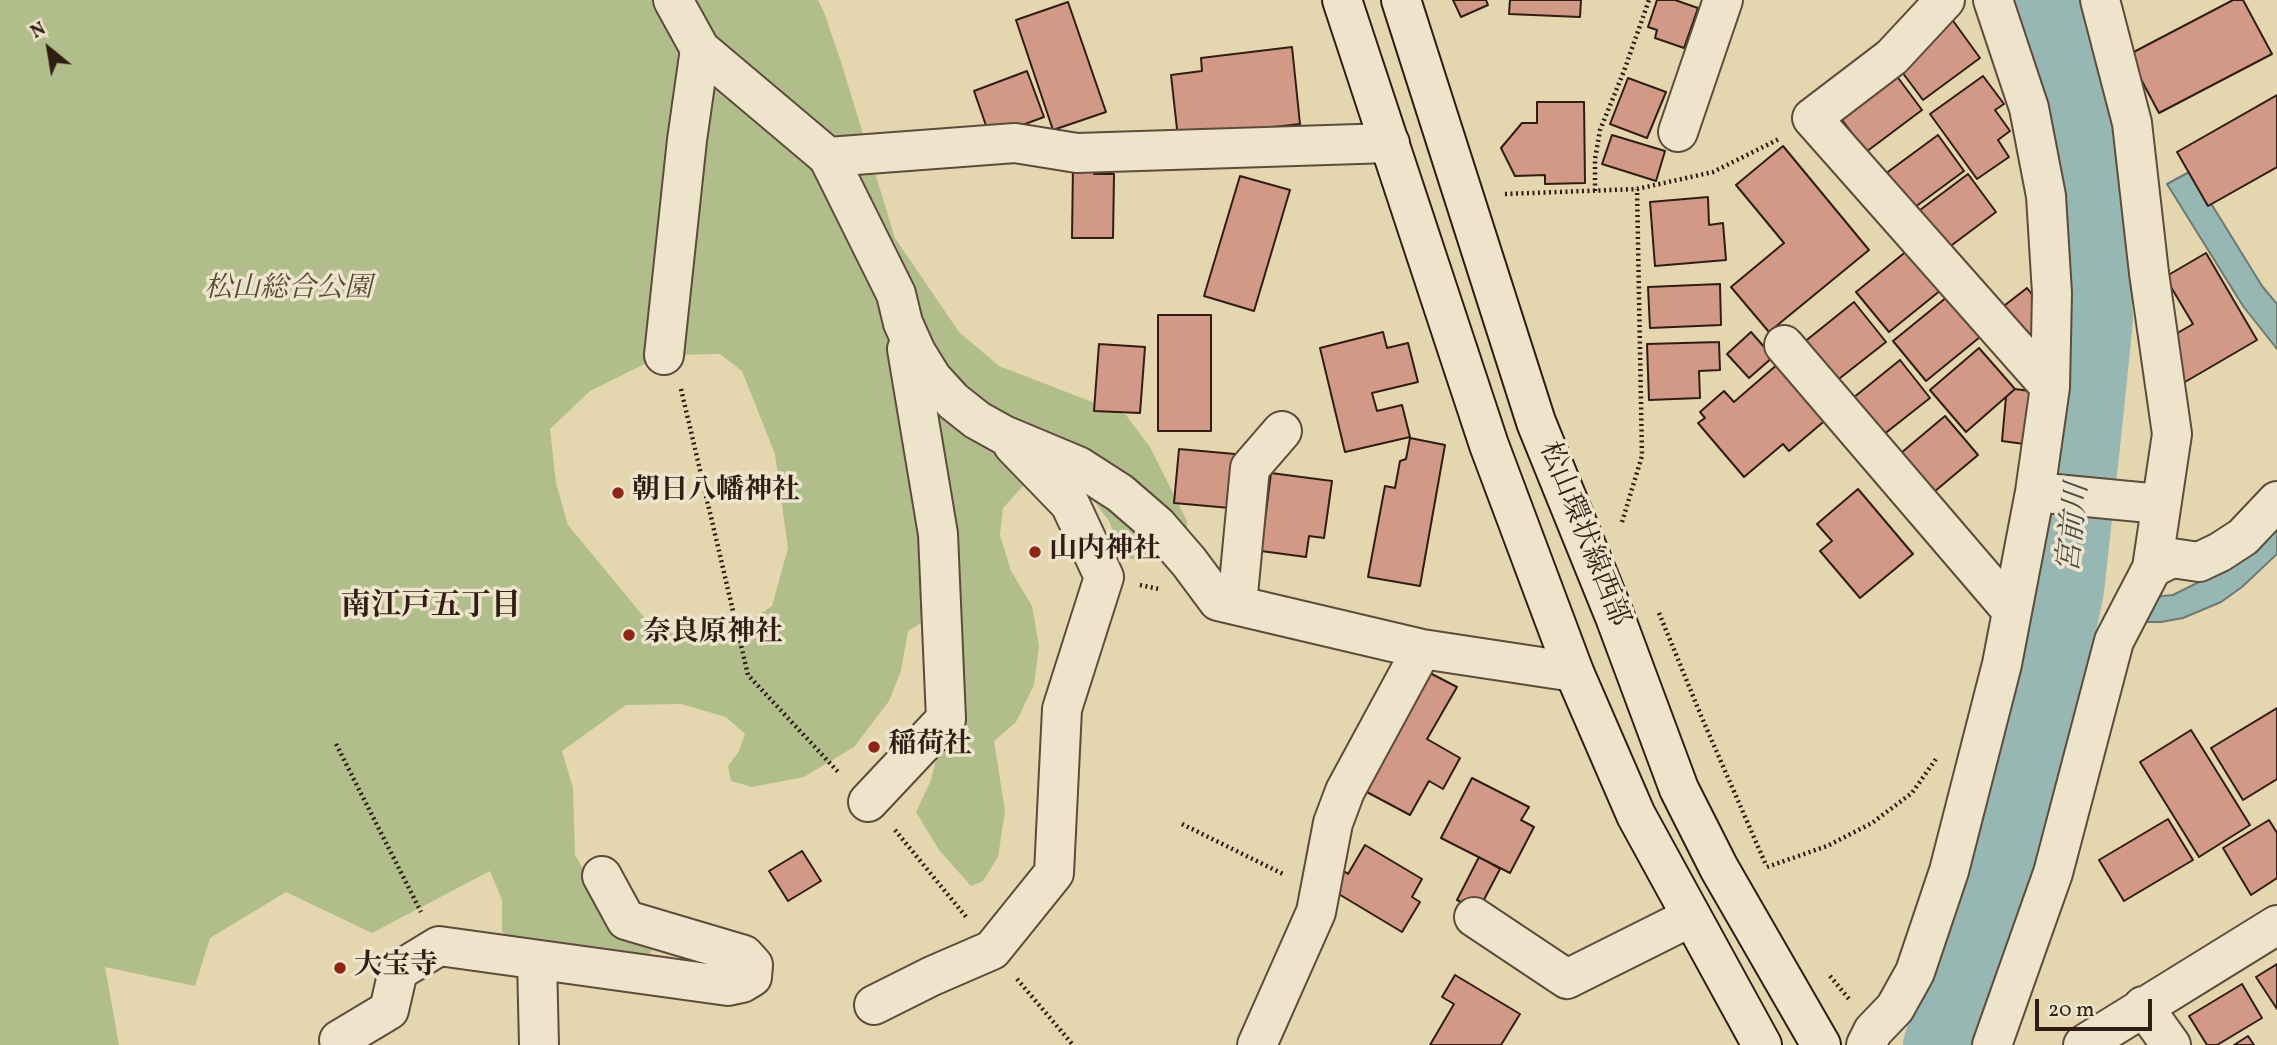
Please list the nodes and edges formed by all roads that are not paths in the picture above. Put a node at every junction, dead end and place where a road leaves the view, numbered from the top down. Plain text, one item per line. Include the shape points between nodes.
1 (673, 0) edge
2 (1342, 0) edge
3 (1401, 0) edge
4 (1723, 0) edge
5 (1945, 0) edge
6 (1993, 0) edge
7 (2100, 0) edge
8 (700, 49) junction
9 (1678, 132) dead end
10 (1390, 142) junction
11 (828, 157) junction
12 (903, 323) junction
13 (1784, 345) dead end
14 (671, 369) road end
15 (2050, 387) junction
16 (1282, 431) dead end
17 (1004, 435) junction
18 (2041, 492) junction
19 (2277, 501) edge
20 (2160, 505) junction
21 (2152, 568) junction
22 (1237, 605) junction
23 (2012, 611) junction
24 (1422, 649) junction
25 (1574, 672) junction
26 (868, 802) road end
27 (602, 876) dead end
28 (1691, 916) junction
29 (1475, 918) dead end
30 (2277, 925) edge
31 (537, 960) junction
32 (874, 1005) dead end
33 (2143, 1006) junction
34 (342, 1045) edge
35 (539, 1045) edge
36 (1257, 1045) edge
37 (1762, 1045) edge
38 (1821, 1045) edge
39 (1866, 1045) edge
40 (1992, 1045) edge
41 (2083, 1045) edge
42 (2171, 1045) edge

1 - 8 street
2 - 10 street, 松山環状線西部
3 - 38 street, 松山環状線西部 via 1536,422 1679,789
4 - 9 street
5 - 15 street via 1892,57 1812,118
6 - 15 street via 2029,108 2046,196 2052,293
7 - 20 street via 2132,123 2172,434
8 - 11 street
8 - 14 street via 687,140
10 - 11 street via 1077,153 1015,144
10 - 25 street, 松山環状線西部 via 1489,445
11 - 12 street via 896,294
12 - 17 street via 932,378 953,401
12 - 26 street via 938,534 947,719
13 - 23 street
15 - 18 street
16 - 22 street via 1250,468
17 - 22 street via 1078,466 1120,493 1157,524 1218,601
17 - 32 street via 1070,503 1104,577 1062,709 1054,873 992,950
18 - 20 street
18 - 23 street
19 - 21 street via 2243,537 2220,552 2199,562 2172,558
20 - 21 street
21 - 40 street via 2115,641 2053,873
22 - 24 street
23 - 39 street via 1978,762 1925,945 1895,1008 1872,1031
24 - 25 street
24 - 36 street via 1345,791 1315,912
25 - 28 street, 松山環状線西部 via 1636,815
27 - 31 street via 626,920 744,955 753,965 752,977 729,986
28 - 29 street via 1567,979
28 - 37 street, 松山環状線西部
30 - 33 street
31 - 34 street via 439,946 398,971 389,1010 339,1040
31 - 35 street
33 - 41 street
33 - 42 street

